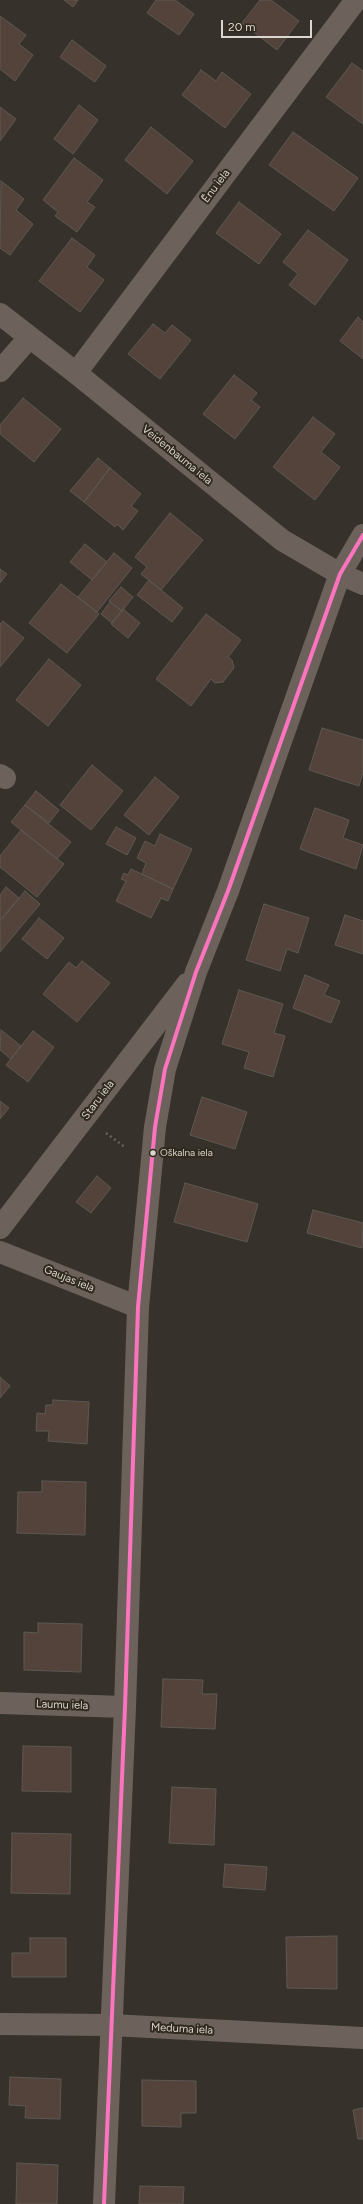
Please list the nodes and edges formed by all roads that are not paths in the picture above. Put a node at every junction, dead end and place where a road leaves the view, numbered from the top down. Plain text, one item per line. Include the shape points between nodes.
1 (356, 0) edge
2 (0, 314) edge
3 (29, 338) junction
4 (0, 371) edge
5 (76, 373) junction
6 (363, 535) edge
7 (340, 574) junction
8 (363, 584) edge
9 (196, 972) junction
10 (0, 1228) edge
11 (0, 1252) edge
12 (138, 1307) junction
13 (0, 1703) edge
14 (125, 1707) junction
15 (0, 2024) edge
16 (111, 2026) junction
17 (363, 2038) edge
18 (104, 2204) edge

1 - 5 street, Ēnu iela
2 - 3 street, Veidenbauma iela
3 - 4 street
3 - 5 street, Veidenbauma iela
5 - 7 street, Veidenbauma iela via 282,540
6 - 7 street
7 - 8 street, Veidenbauma iela
7 - 9 street via 228,891
9 - 10 street, Staru iela
9 - 12 street via 165,1069 155,1127
11 - 12 street, Gaujas iela
12 - 14 street
13 - 14 street, Laumu iela
14 - 16 street
15 - 16 street, Meduma iela
16 - 17 street, Meduma iela
16 - 18 street

